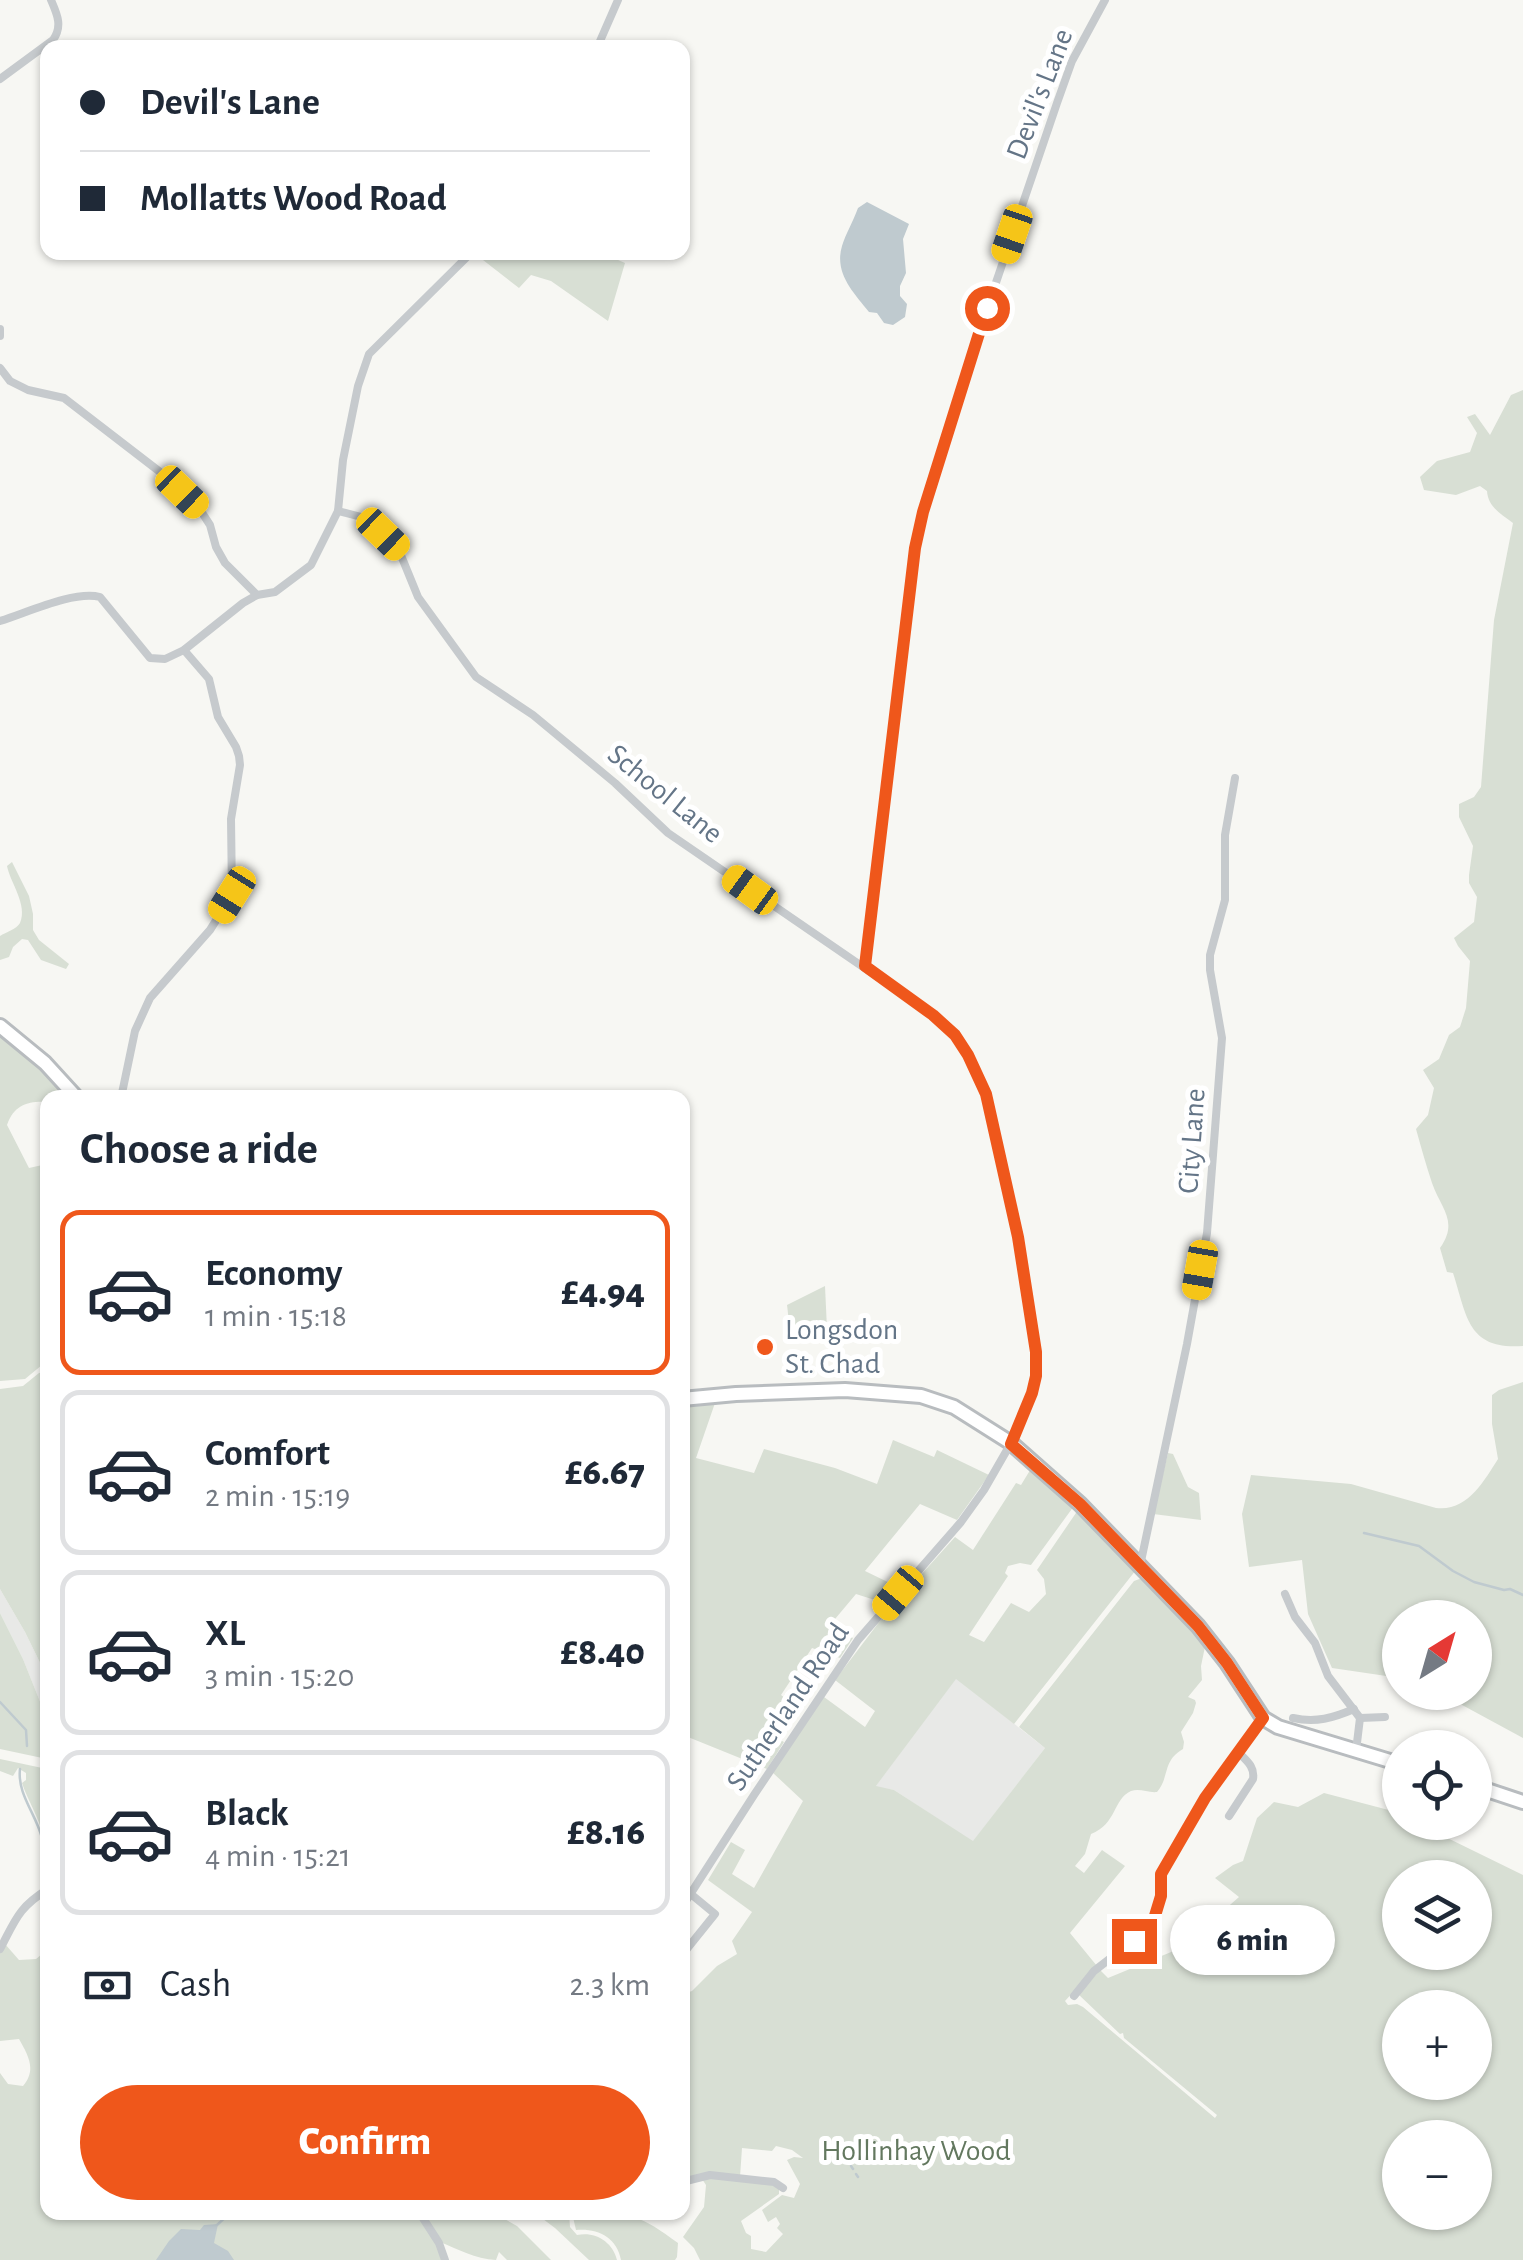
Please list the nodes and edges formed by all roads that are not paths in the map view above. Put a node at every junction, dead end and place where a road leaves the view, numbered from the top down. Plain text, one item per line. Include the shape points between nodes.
1 (51, 0) edge
2 (618, 0) edge
3 (1105, 0) edge
4 (53, 40) edge
5 (600, 40) edge
6 (40, 50) edge
7 (0, 79) edge
8 (464, 260) edge
9 (0, 368) edge
10 (338, 511) junction
11 (257, 595) junction
12 (0, 620) edge
13 (184, 650) junction
14 (1236, 778) dead end
15 (865, 966) junction
16 (0, 1026) edge
17 (69, 1090) edge
18 (123, 1090) edge
19 (690, 1399) edge
20 (1011, 1444) junction
21 (1140, 1566) junction
22 (1285, 1594) dead end
23 (1357, 1714) junction
24 (1385, 1717) dead end
25 (1263, 1718) junction
26 (1293, 1718) dead end
27 (1356, 1751) junction
28 (1239, 1753) junction
29 (1382, 1759) edge
30 (1492, 1792) edge
31 (1523, 1802) edge
32 (1230, 1816) dead end
33 (40, 1894) edge
34 (692, 1894) junction
35 (690, 1897) edge
36 (690, 1945) edge
37 (0, 1949) edge
38 (1074, 1996) dead end
39 (690, 2180) edge
40 (782, 2188) dead end
41 (424, 2220) edge
42 (446, 2260) edge

1 - 4 street via 58,17
2 - 5 street
3 - 15 street, Devil's Lane via 1072,60 923,512
6 - 7 street
8 - 10 street via 369,354
9 - 11 street via 28,390 64,398 164,474 199,508 225,564
10 - 11 street via 311,564 275,592
10 - 15 street, School Lane via 368,520 398,548 418,598 476,677 533,715 668,833
11 - 13 street
12 - 13 street via 91,595 100,597 150,658
13 - 18 street via 209,679 218,717 239,756 232,895 150,998
14 - 21 street, City Lane via 1225,835 1225,900 1210,955 1222,1038 1207,1233
15 - 20 street, School Lane via 955,1035 986,1094 1036,1352 1032,1393
16 - 17 highway
19 - 20 highway via 795,1391 921,1396 954,1406
20 - 21 highway
20 - 34 street, Sutherland Road via 961,1522 858,1640
21 - 25 highway via 1198,1626
22 - 23 street via 1328,1676
23 - 24 street
23 - 26 street
23 - 27 street
25 - 27 highway
25 - 28 street
27 - 29 highway
28 - 32 street via 1253,1780
28 - 38 street via 1161,1874 1158,1908 1147,1930 1094,1971
30 - 31 highway
33 - 37 street via 16,1917
34 - 35 street, Sutherland Road
34 - 36 street via 714,1914
39 - 40 street via 710,2175
41 - 42 street

